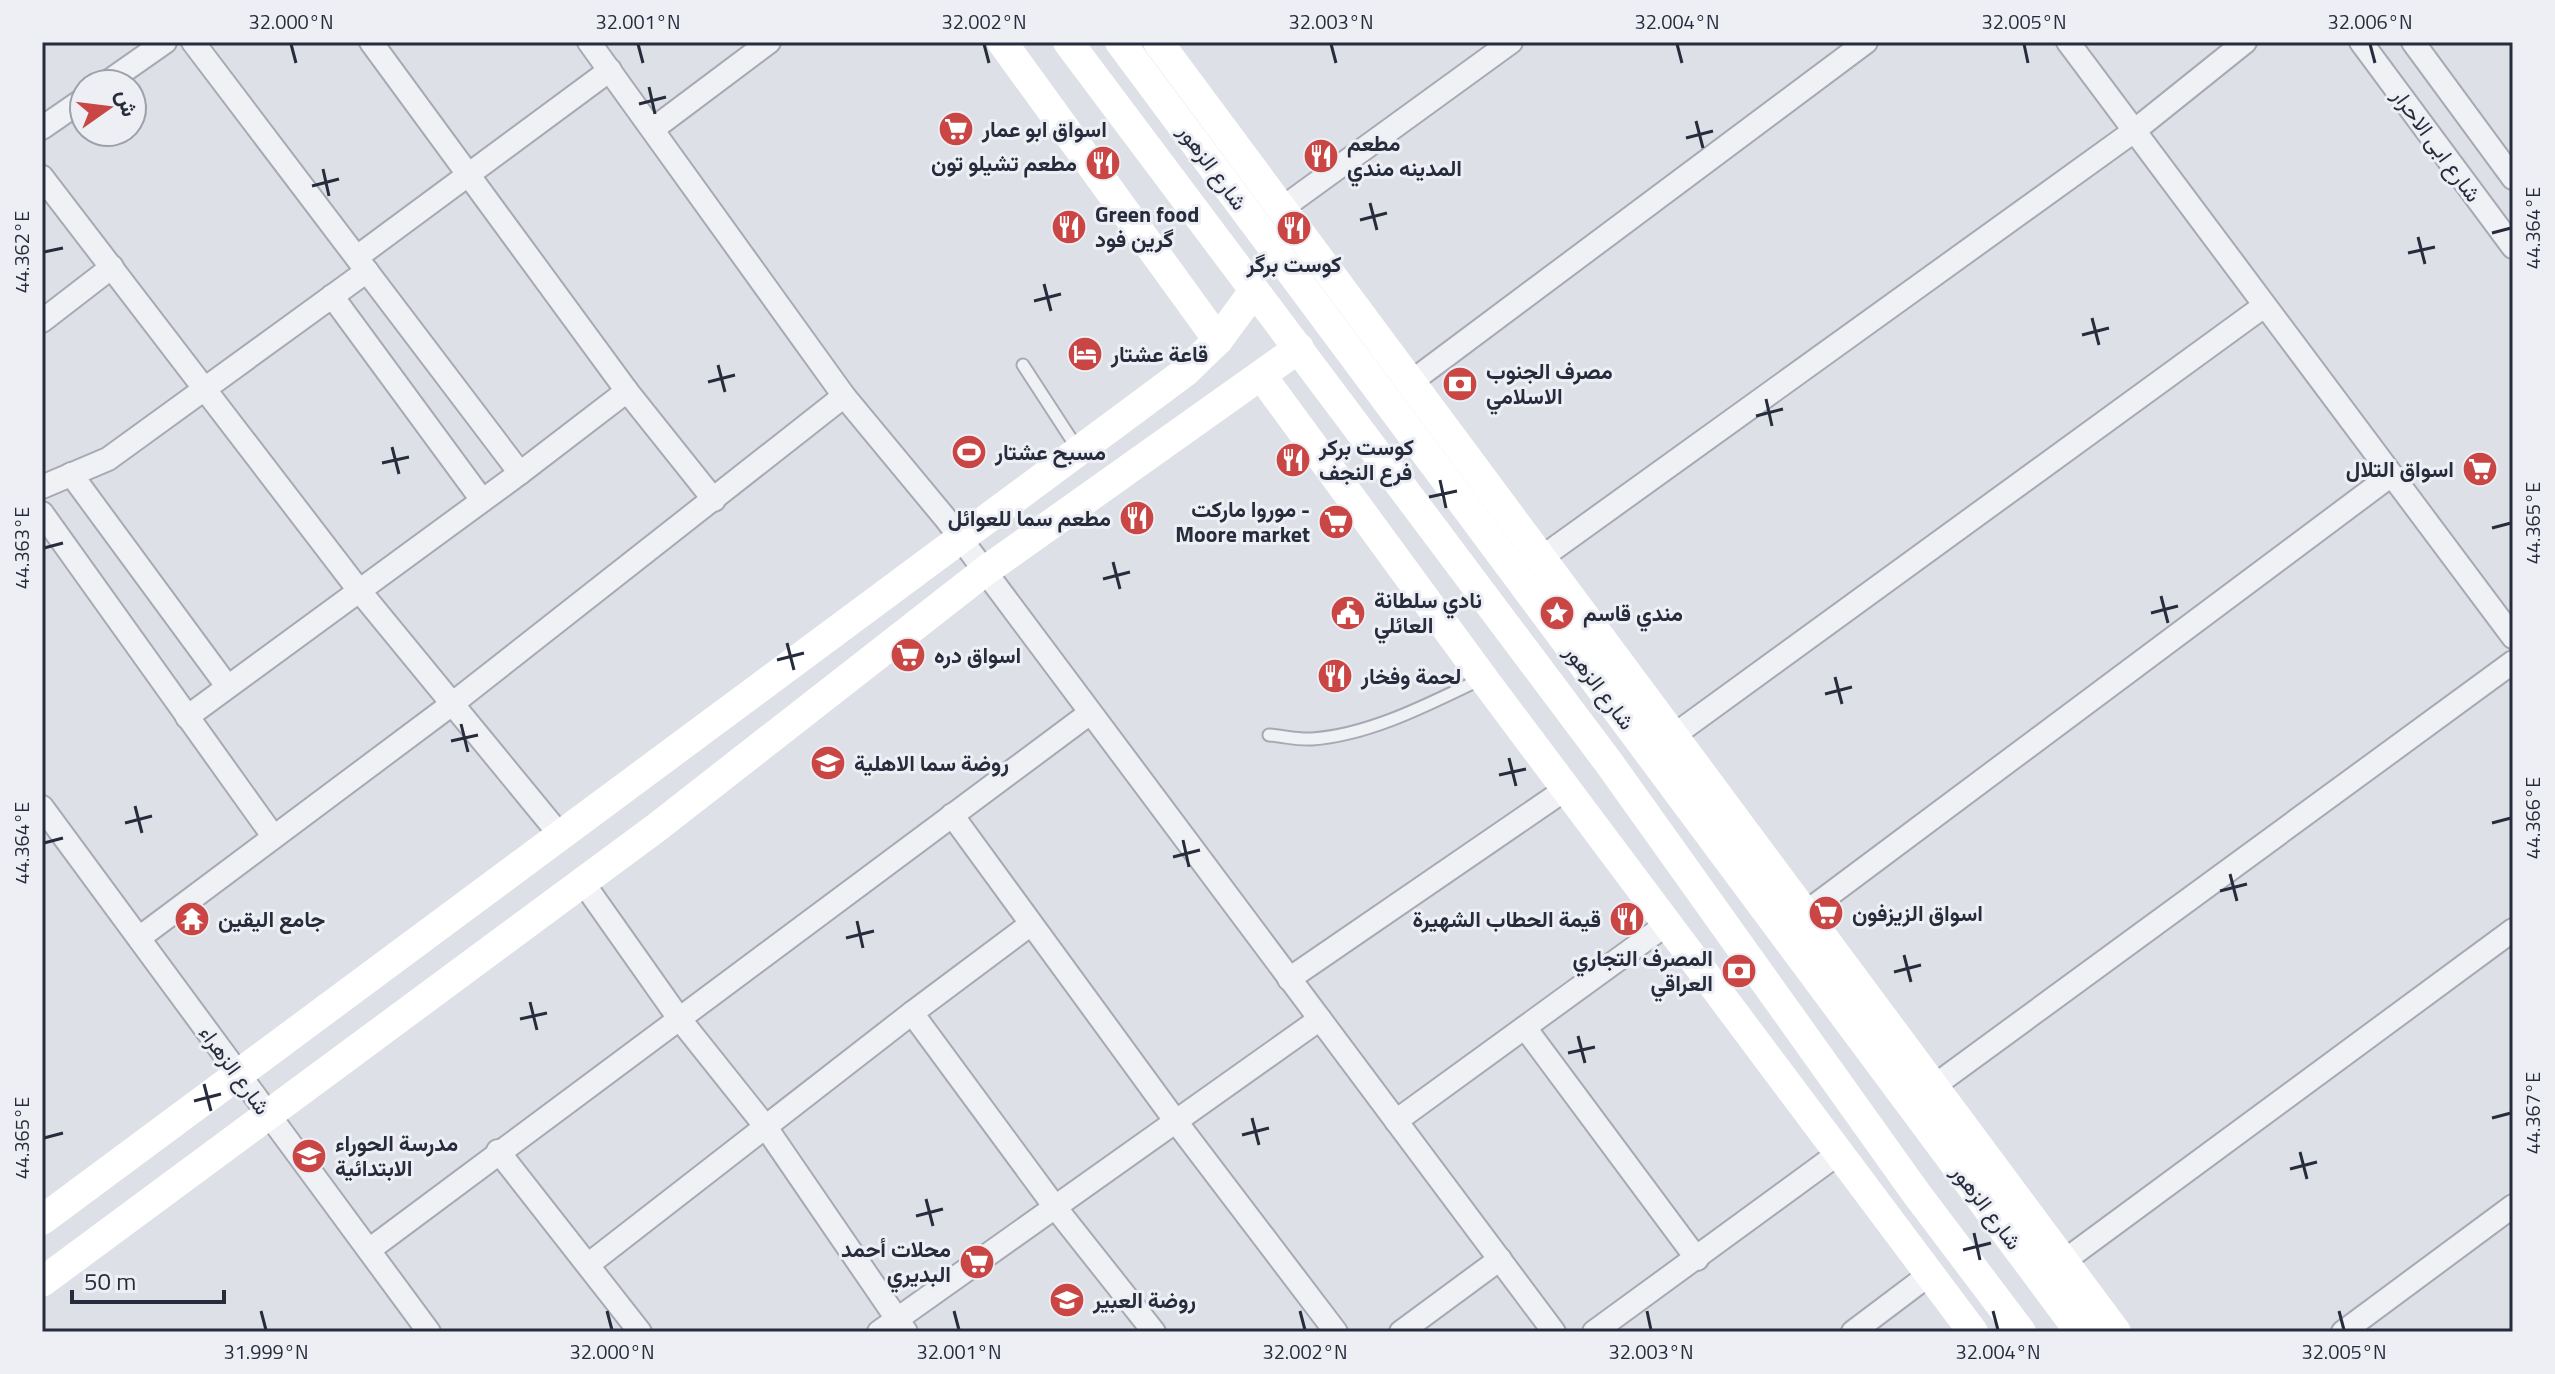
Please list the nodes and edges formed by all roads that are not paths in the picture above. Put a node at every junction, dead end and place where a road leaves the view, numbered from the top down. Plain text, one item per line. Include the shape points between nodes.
1 (193, 42) edge
2 (371, 42) edge
3 (589, 42) edge
4 (769, 42) edge
5 (1002, 42) edge
6 (1068, 42) edge
7 (1120, 42) edge
8 (1139, 42) edge
9 (1158, 42) edge
10 (1511, 42) edge
11 (1866, 42) edge
12 (2068, 42) edge
13 (2245, 42) edge
14 (2361, 42) edge
15 (2413, 42) edge
16 (160, 43) edge
17 (126, 68) edge
18 (610, 70) junction
19 (1145, 75) junction
20 (68, 110) edge
21 (42, 128) edge
22 (653, 129) junction
23 (2134, 131) junction
24 (469, 174) junction
25 (42, 177) edge
26 (2513, 178) edge
27 (1281, 209) junction
28 (2513, 247) edge
29 (362, 264) junction
30 (112, 267) junction
31 (1254, 291) junction
32 (332, 296) junction
33 (2264, 306) junction
34 (42, 321) edge
35 (1218, 340) junction
36 (1299, 348) junction
37 (1023, 365) dead end
38 (1261, 375) junction
39 (1411, 382) junction
40 (205, 389) junction
41 (627, 391) junction
42 (844, 396) junction
43 (1079, 451) junction
44 (520, 473) junction
45 (71, 474) junction
46 (2390, 476) junction
47 (42, 487) edge
48 (482, 500) junction
49 (714, 500) junction
50 (1480, 501) junction
51 (42, 513) edge
52 (1434, 533) junction
53 (960, 538) junction
54 (1541, 558) junction
55 (1398, 561) junction
56 (922, 566) junction
57 (985, 571) junction
58 (358, 589) junction
59 (948, 600) junction
60 (2513, 637) edge
61 (2513, 662) edge
62 (1483, 678) junction
63 (227, 686) junction
64 (452, 704) junction
65 (1090, 713) junction
66 (187, 717) junction
67 (1269, 735) dead end
68 (1673, 736) junction
69 (1659, 766) junction
70 (628, 786) junction
71 (1566, 789) junction
72 (1629, 790) junction
73 (42, 807) edge
74 (952, 815) junction
75 (656, 828) junction
76 (1707, 831) junction
77 (560, 835) junction
78 (273, 836) junction
79 (1677, 857) junction
80 (582, 881) junction
81 (1805, 913) junction
82 (1031, 924) junction
83 (1667, 924) junction
84 (2513, 930) edge
85 (139, 938) junction
86 (1289, 979) junction
87 (912, 1013) junction
88 (678, 1017) junction
89 (1320, 1019) junction
90 (1526, 1029) junction
91 (239, 1074) junction
92 (1934, 1086) junction
93 (268, 1114) junction
94 (1396, 1121) junction
95 (1177, 1123) junction
96 (765, 1126) junction
97 (498, 1151) junction
98 (1839, 1153) junction
99 (1982, 1176) junction
100 (1905, 1178) junction
101 (1875, 1201) junction
102 (2513, 1206) edge
103 (1055, 1207) junction
104 (42, 1220) edge
105 (369, 1250) junction
106 (1500, 1259) junction
107 (1697, 1259) junction
108 (2064, 1261) junction
109 (589, 1264) junction
110 (1930, 1274) junction
111 (42, 1282) edge
112 (894, 1327) edge
113 (429, 1332) edge
114 (640, 1332) edge
115 (1154, 1332) edge
116 (1336, 1332) edge
117 (1401, 1332) edge
118 (1554, 1332) edge
119 (1594, 1332) edge
120 (1853, 1332) edge
121 (1973, 1332) edge
122 (2021, 1332) edge
123 (2080, 1332) edge
124 (2116, 1332) edge
125 (2343, 1332) edge

1 - 29 street
2 - 24 street
3 - 18 street
4 - 22 street
5 - 35 street
6 - 31 street, شارع الزهور
7 - 19 street, شارع الزهور
8 - 19 street
9 - 27 street
10 - 27 street
11 - 39 street
12 - 23 street
13 - 23 street
14 - 28 street, شارع ابی الاحرار
15 - 26 street, شارع ابی الاحرار
16 - 17 street
18 - 22 street
18 - 24 street
19 - 50 street, شارع الزهور
20 - 21 street
22 - 42 street
23 - 33 street
23 - 54 street
24 - 29 street
24 - 41 street
25 - 30 street
27 - 39 street
29 - 32 street
29 - 44 street
30 - 34 street
30 - 40 street
31 - 35 street
31 - 36 street, شارع الزهور
32 - 40 street
32 - 48 street
33 - 46 street
33 - 68 street
35 - 43 street via 1185,372
36 - 38 street
36 - 52 street, شارع الزهور
37 - 43 lane
38 - 55 street
38 - 57 street
39 - 50 street
40 - 45 street via 108,459
40 - 58 street
41 - 44 street
41 - 49 street
42 - 49 street
42 - 53 street
43 - 53 street
44 - 48 street
45 - 47 street
45 - 63 street
46 - 60 street
46 - 81 street
48 - 58 street
49 - 64 street
50 - 54 street
50 - 69 street, شارع الزهور
51 - 66 street
52 - 55 street
52 - 72 street, شارع الزهور
53 - 56 street
53 - 57 street
54 - 68 street
55 - 62 street
56 - 59 street
56 - 70 street
57 - 59 street
57 - 65 street
58 - 63 street
58 - 64 street
59 - 75 street
61 - 92 street
62 - 67 lane via 1348,733 1311,739
62 - 71 street
63 - 66 street
64 - 77 street
64 - 78 street
65 - 74 street
65 - 86 street
66 - 78 street
68 - 81 street
69 - 72 street via 1649,784
69 - 76 street, شارع الزهور
70 - 75 street
70 - 77 street
71 - 83 street
71 - 86 street
72 - 79 street, شارع الزهور
73 - 85 street, شارع الزهراء
74 - 82 street
74 - 88 street via 856,891
75 - 80 street
76 - 79 street via 1686,837
76 - 99 street, شارع الزهور
77 - 91 street
78 - 85 street
79 - 100 street, شارع الزهور
80 - 88 street
80 - 93 street
81 - 92 street
82 - 87 street
82 - 95 street
83 - 90 street
83 - 98 street
84 - 108 street
85 - 91 street, شارع الزهراء
86 - 89 street
87 - 96 street
87 - 103 street
88 - 96 street
88 - 97 street
89 - 94 street
89 - 95 street
90 - 94 street
90 - 107 street
91 - 93 street, شارع الزهراء
91 - 104 street
92 - 99 street
93 - 105 street, شارع الزهراء
93 - 111 street
94 - 106 street
95 - 103 street
95 - 116 street
96 - 109 street
96 - 112 street
97 - 105 street
97 - 109 street
98 - 101 street
98 - 107 street
99 - 108 street
99 - 123 street, شارع الزهور
100 - 101 street
100 - 122 street, شارع الزهور
101 - 110 street
102 - 125 street
103 - 112 street
103 - 115 street
105 - 113 street, شارع الزهراء
106 - 117 street
106 - 118 street
107 - 119 street
108 - 124 street
109 - 114 street
110 - 120 street
110 - 121 street

